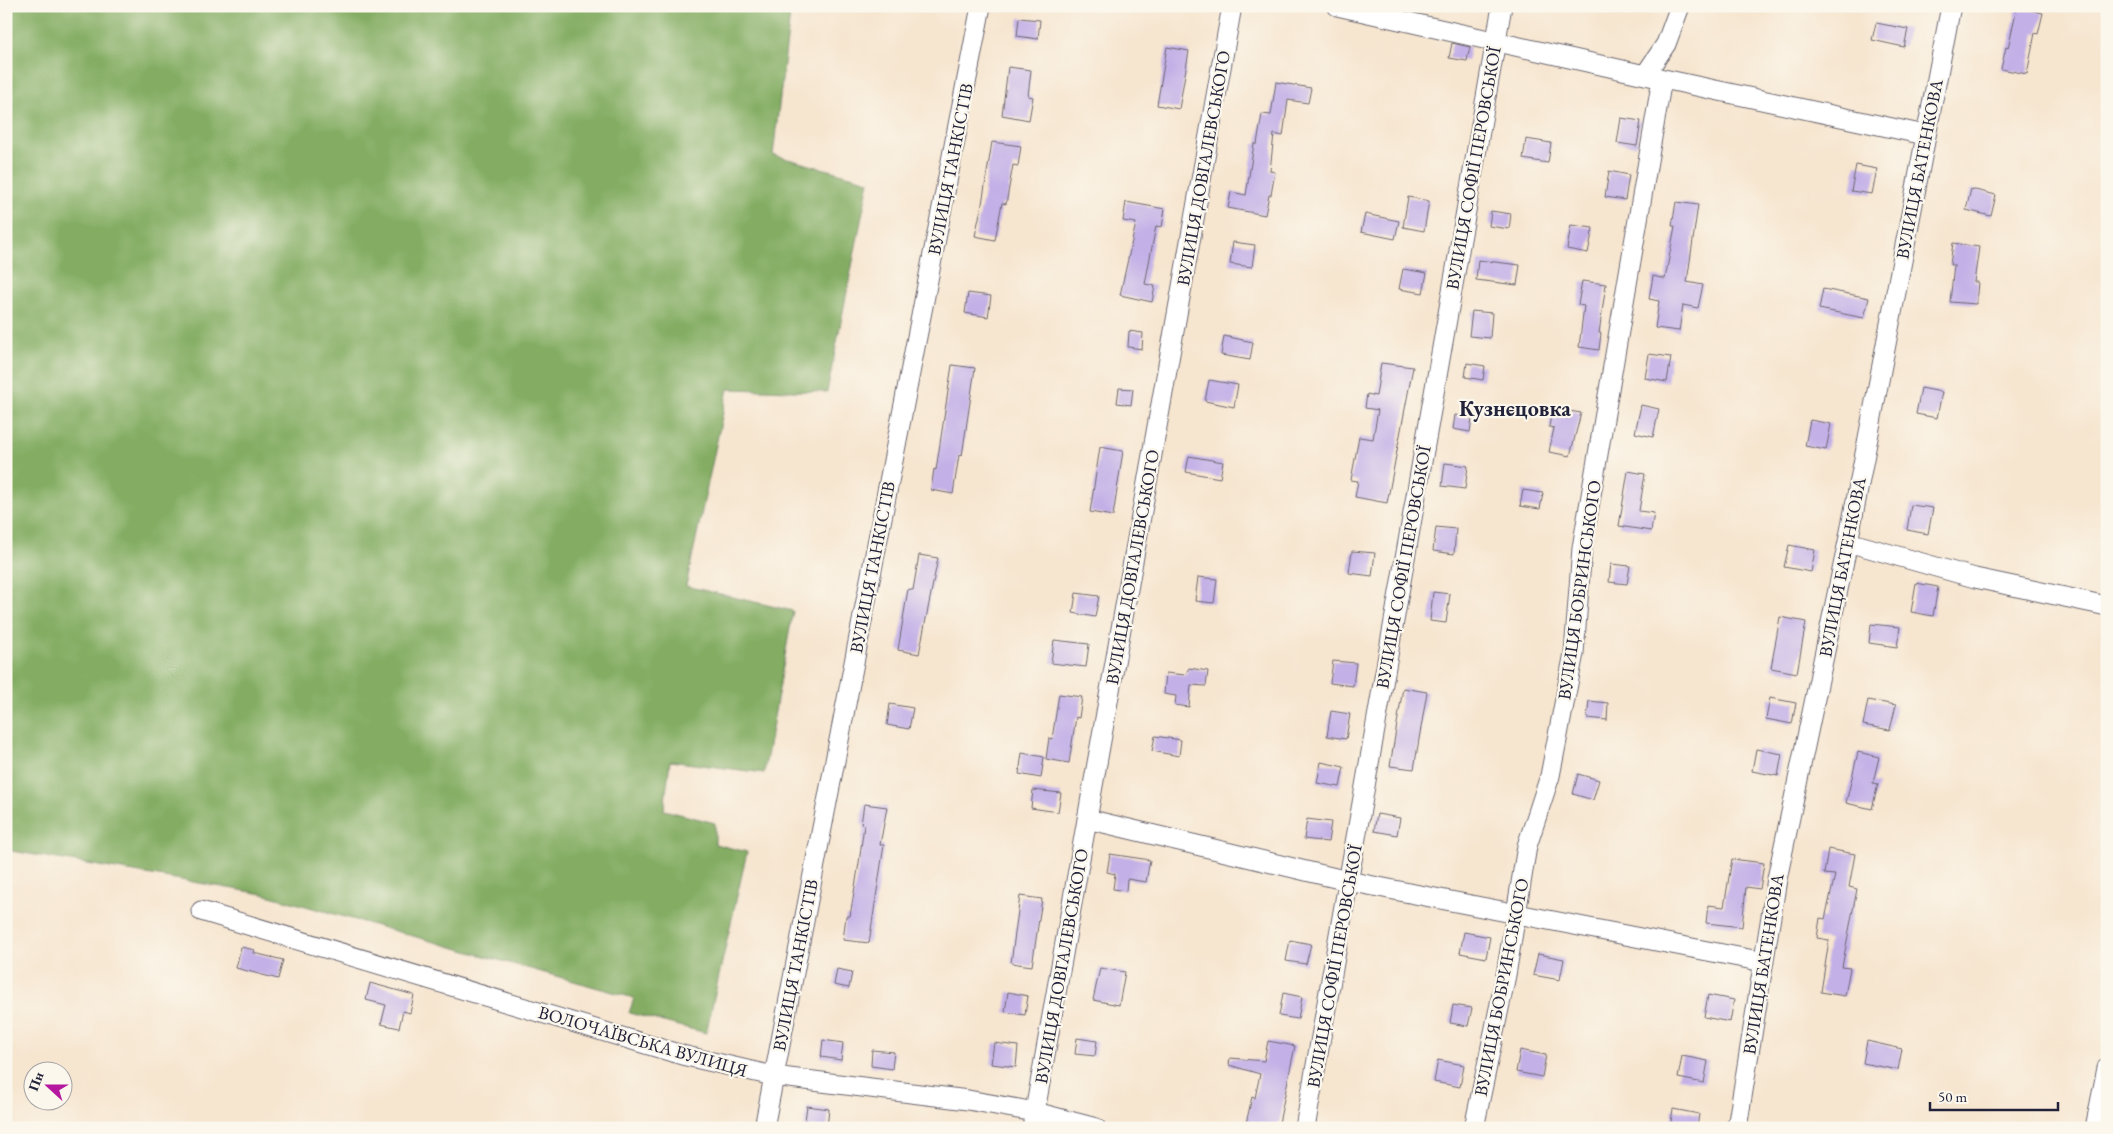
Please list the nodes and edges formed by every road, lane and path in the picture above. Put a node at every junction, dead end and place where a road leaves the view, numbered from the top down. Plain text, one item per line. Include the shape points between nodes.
1 (981, 6) edge
2 (1232, 6) edge
3 (1337, 6) edge
4 (1502, 6) edge
5 (1680, 6) edge
6 (1951, 6) edge
7 (1495, 42) junction
8 (1653, 77) junction
9 (1925, 135) junction
10 (1848, 542) junction
11 (2107, 606) edge
12 (1087, 819) junction
13 (1348, 881) junction
14 (200, 911) dead end
15 (1516, 914) junction
16 (1764, 962) junction
17 (2107, 1068) edge
18 (774, 1076) junction
19 (1034, 1120) edge
20 (764, 1128) edge
21 (1096, 1128) edge
22 (1305, 1128) edge
23 (1474, 1128) edge
24 (1737, 1128) edge
25 (2095, 1128) edge

1 - 18 street, ВУЛИЦЯ ТАНКІСТІВ
2 - 12 street, ВУЛИЦЯ ДОВГАЛЕВСЬКОГО
3 - 7 street
4 - 7 street, ВУЛИЦЯ СОФІЇ ПЕРОВСЬКОЇ
5 - 8 street, ВУЛИЦЯ БОБРИНСЬКОГО
6 - 9 street, ВУЛИЦЯ БАТЕНКОВА
7 - 8 street
7 - 13 street, ВУЛИЦЯ СОФІЇ ПЕРОВСЬКОЇ
8 - 9 street
8 - 15 street, ВУЛИЦЯ БОБРИНСЬКОГО via 1582,548 1574,653 1550,776 1527,846
9 - 10 street, ВУЛИЦЯ БАТЕНКОВА
10 - 11 street via 1975,578
10 - 16 street, ВУЛИЦЯ БАТЕНКОВА via 1777,878
12 - 13 street
12 - 19 street, ВУЛИЦЯ ДОВГАЛЕВСЬКОГО
13 - 15 street
13 - 22 street, ВУЛИЦЯ СОФІЇ ПЕРОВСЬКОЇ
14 - 18 street, ВОЛОЧАЇВСЬКА ВУЛИЦЯ via 682,1055
15 - 16 street
15 - 23 street, ВУЛИЦЯ БОБРИНСЬКОГО
16 - 24 street, ВУЛИЦЯ БАТЕНКОВА
17 - 25 street
18 - 19 street, ВОЛОЧАЇВСЬКА ВУЛИЦЯ via 968,1100
18 - 20 street, ВУЛИЦЯ ТАНКІСТІВ
19 - 21 street, ВОЛОЧАЇВСЬКА ВУЛИЦЯ

